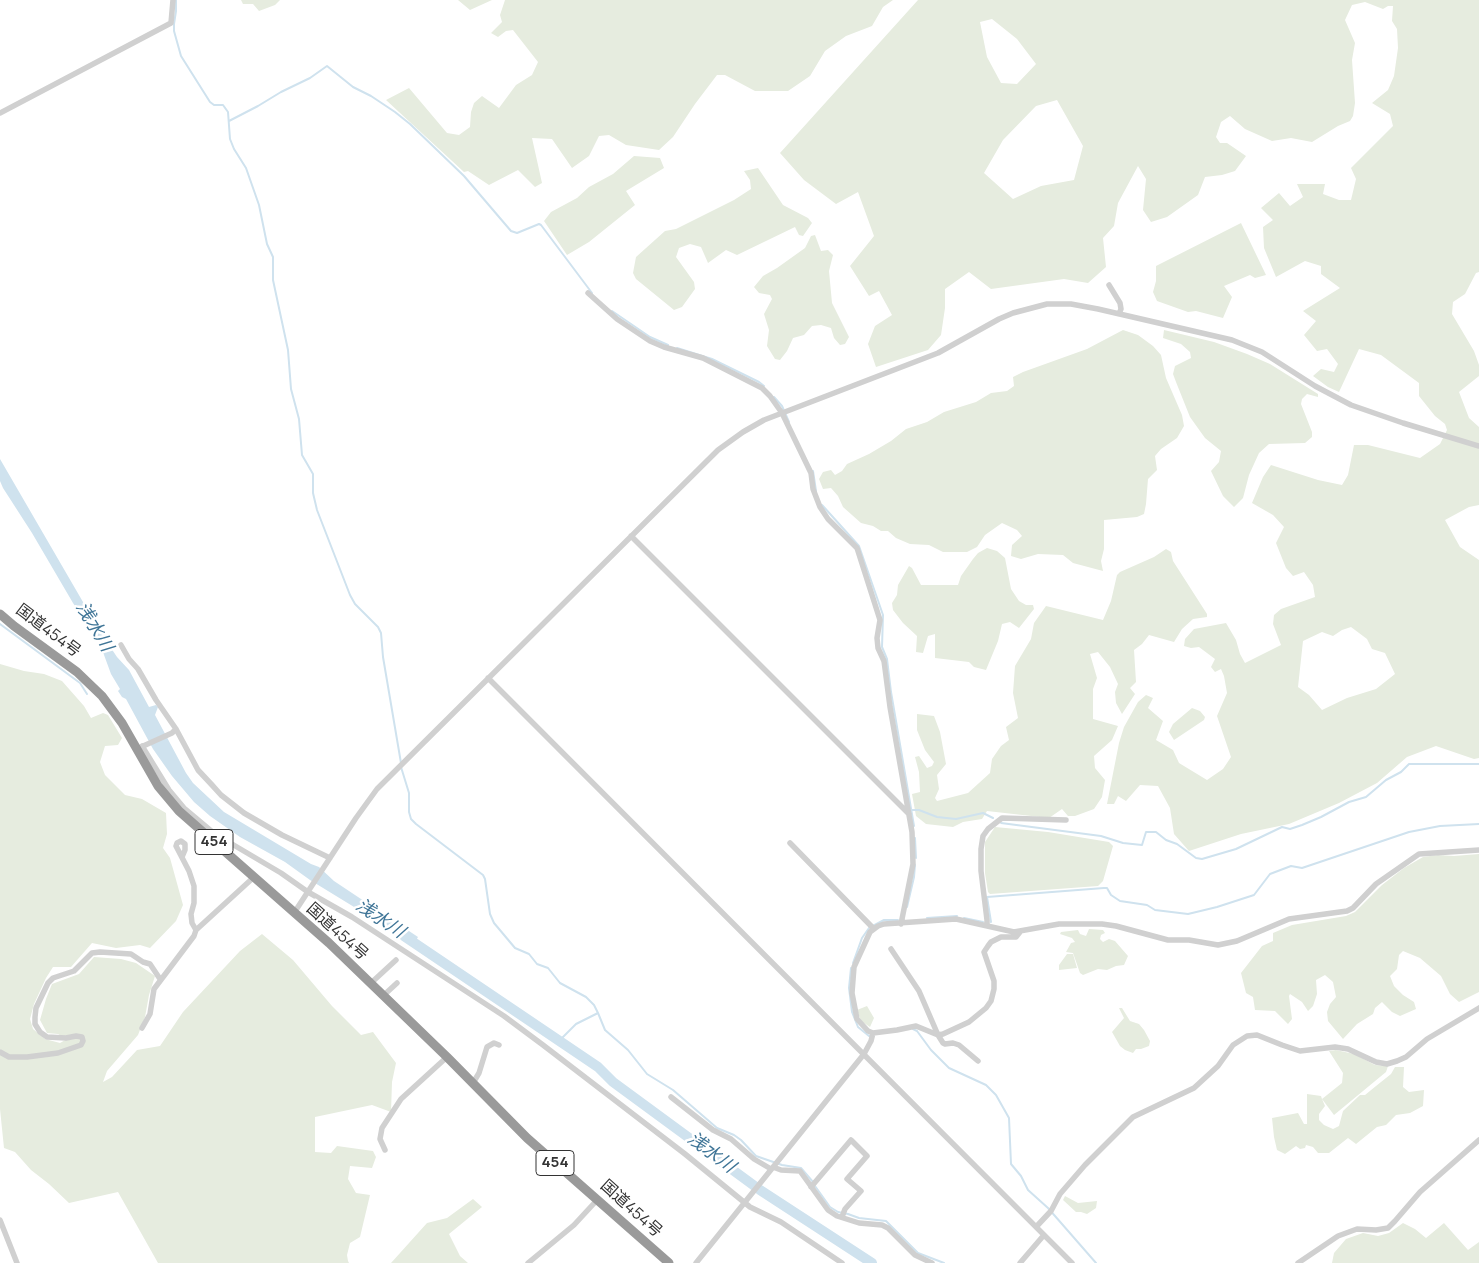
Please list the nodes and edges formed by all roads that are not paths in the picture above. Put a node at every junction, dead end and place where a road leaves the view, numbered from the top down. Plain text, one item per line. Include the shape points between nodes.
1 (174, 0) edge
2 (0, 113) edge
3 (1109, 285) dead end
4 (588, 293) dead end
5 (1119, 314) junction
6 (782, 413) junction
7 (1479, 446) edge
8 (631, 536) junction
9 (0, 614) edge
10 (121, 645) dead end
11 (488, 678) junction
12 (174, 731) junction
13 (141, 746) junction
14 (909, 814) junction
15 (1066, 820) dead end
16 (790, 843) dead end
17 (1479, 850) edge
18 (182, 857) dead end
19 (328, 861) junction
20 (254, 878) junction
21 (309, 891) junction
22 (294, 913) junction
23 (901, 924) junction
24 (987, 926) junction
25 (874, 928) junction
26 (196, 930) junction
27 (1020, 932) junction
28 (890, 949) dead end
29 (396, 960) dead end
30 (160, 979) junction
31 (397, 982) dead end
32 (371, 983) junction
33 (384, 995) junction
34 (1479, 1008) edge
35 (142, 1028) dead end
36 (873, 1033) junction
37 (938, 1035) junction
38 (499, 1045) dead end
39 (0, 1052) edge
40 (864, 1054) junction
41 (447, 1057) junction
42 (978, 1062) dead end
43 (472, 1083) junction
44 (671, 1097) dead end
45 (1479, 1140) edge
46 (385, 1150) dead end
47 (771, 1170) junction
48 (811, 1187) junction
49 (598, 1199) junction
50 (747, 1200) junction
51 (842, 1217) junction
52 (0, 1220) edge
53 (1036, 1227) junction
54 (1044, 1235) junction
55 (17, 1263) edge
56 (528, 1263) edge
57 (669, 1263) edge
58 (696, 1263) edge
59 (842, 1263) edge
60 (932, 1263) edge
61 (1020, 1263) edge
62 (1072, 1263) edge
63 (1298, 1263) edge

1 - 2 street via 171,23
3 - 5 street via 1120,303
4 - 6 street via 617,319 650,341 703,358 762,388
5 - 6 street via 1071,304 1047,304 1026,309 999,319 930,357
5 - 7 street via 1249,346 1350,405
6 - 8 street via 751,427 724,445
6 - 14 street via 807,464 820,507 857,548 879,612 878,648 884,661
8 - 11 street
8 - 14 street
9 - 13 highway, 国道454号 / 454 via 89,682
10 - 12 street via 163,708
11 - 19 street via 377,789
11 - 40 street
12 - 13 street
12 - 19 street via 198,770 233,805
13 - 20 highway, 国道454号 / 454 via 154,780 167,799
13 - 21 street via 169,790 202,825
14 - 23 street via 913,864
15 - 24 street via 1002,818 988,829 980,849
16 - 25 street
17 - 27 street via 1418,854 1376,884 1347,912 1289,919 1228,944 1168,940 1102,924 1059,924
18 - 26 street via 194,886 192,923
19 - 21 street
20 - 22 highway, 国道454号 / 454
20 - 26 street
21 - 22 street
21 - 50 street via 504,1016
22 - 32 highway, 国道454号 / 454
23 - 24 street via 950,918
23 - 25 street
24 - 27 street
25 - 36 street via 854,967 852,993 857,1019
26 - 30 street
27 - 37 street via 991,942 984,952 994,981 991,1001 986,1008 969,1022
28 - 37 street via 919,991
29 - 32 street
30 - 35 street via 154,990 150,1014
30 - 39 street via 150,964 131,954 92,953 74,971 48,982 36,1008 35,1024 40,1032 47,1037 82,1037 81,1045 58,1053 27,1057 9,1057
31 - 33 street
32 - 33 highway, 国道454号 / 454
33 - 41 highway, 国道454号 / 454
34 - 53 street via 1427,1039 1406,1057 1387,1064 1348,1049 1300,1050 1257,1035 1247,1036 1233,1045 1218,1066 1194,1088 1133,1117 1080,1171
36 - 37 street via 916,1026
36 - 40 street
37 - 42 street via 945,1044 959,1045
38 - 43 street via 494,1043 487,1047 479,1073
40 - 47 street
40 - 53 street
41 - 43 highway, 国道454号 / 454
41 - 46 street via 401,1098 382,1128 380,1139
43 - 49 highway, 国道454号 / 454 via 527,1138
44 - 47 street
45 - 63 street via 1420,1192 1388,1228 1348,1232 1322,1245
47 - 48 street via 800,1171
47 - 50 street
48 - 51 street via 828,1210
48 - 51 street via 851,1140 867,1156 848,1179 861,1191
49 - 56 street via 574,1225
49 - 57 highway, 国道454号 / 454
50 - 58 street
50 - 59 street
51 - 60 street via 888,1228 908,1249
52 - 55 street
53 - 54 street
54 - 61 street
54 - 62 street

